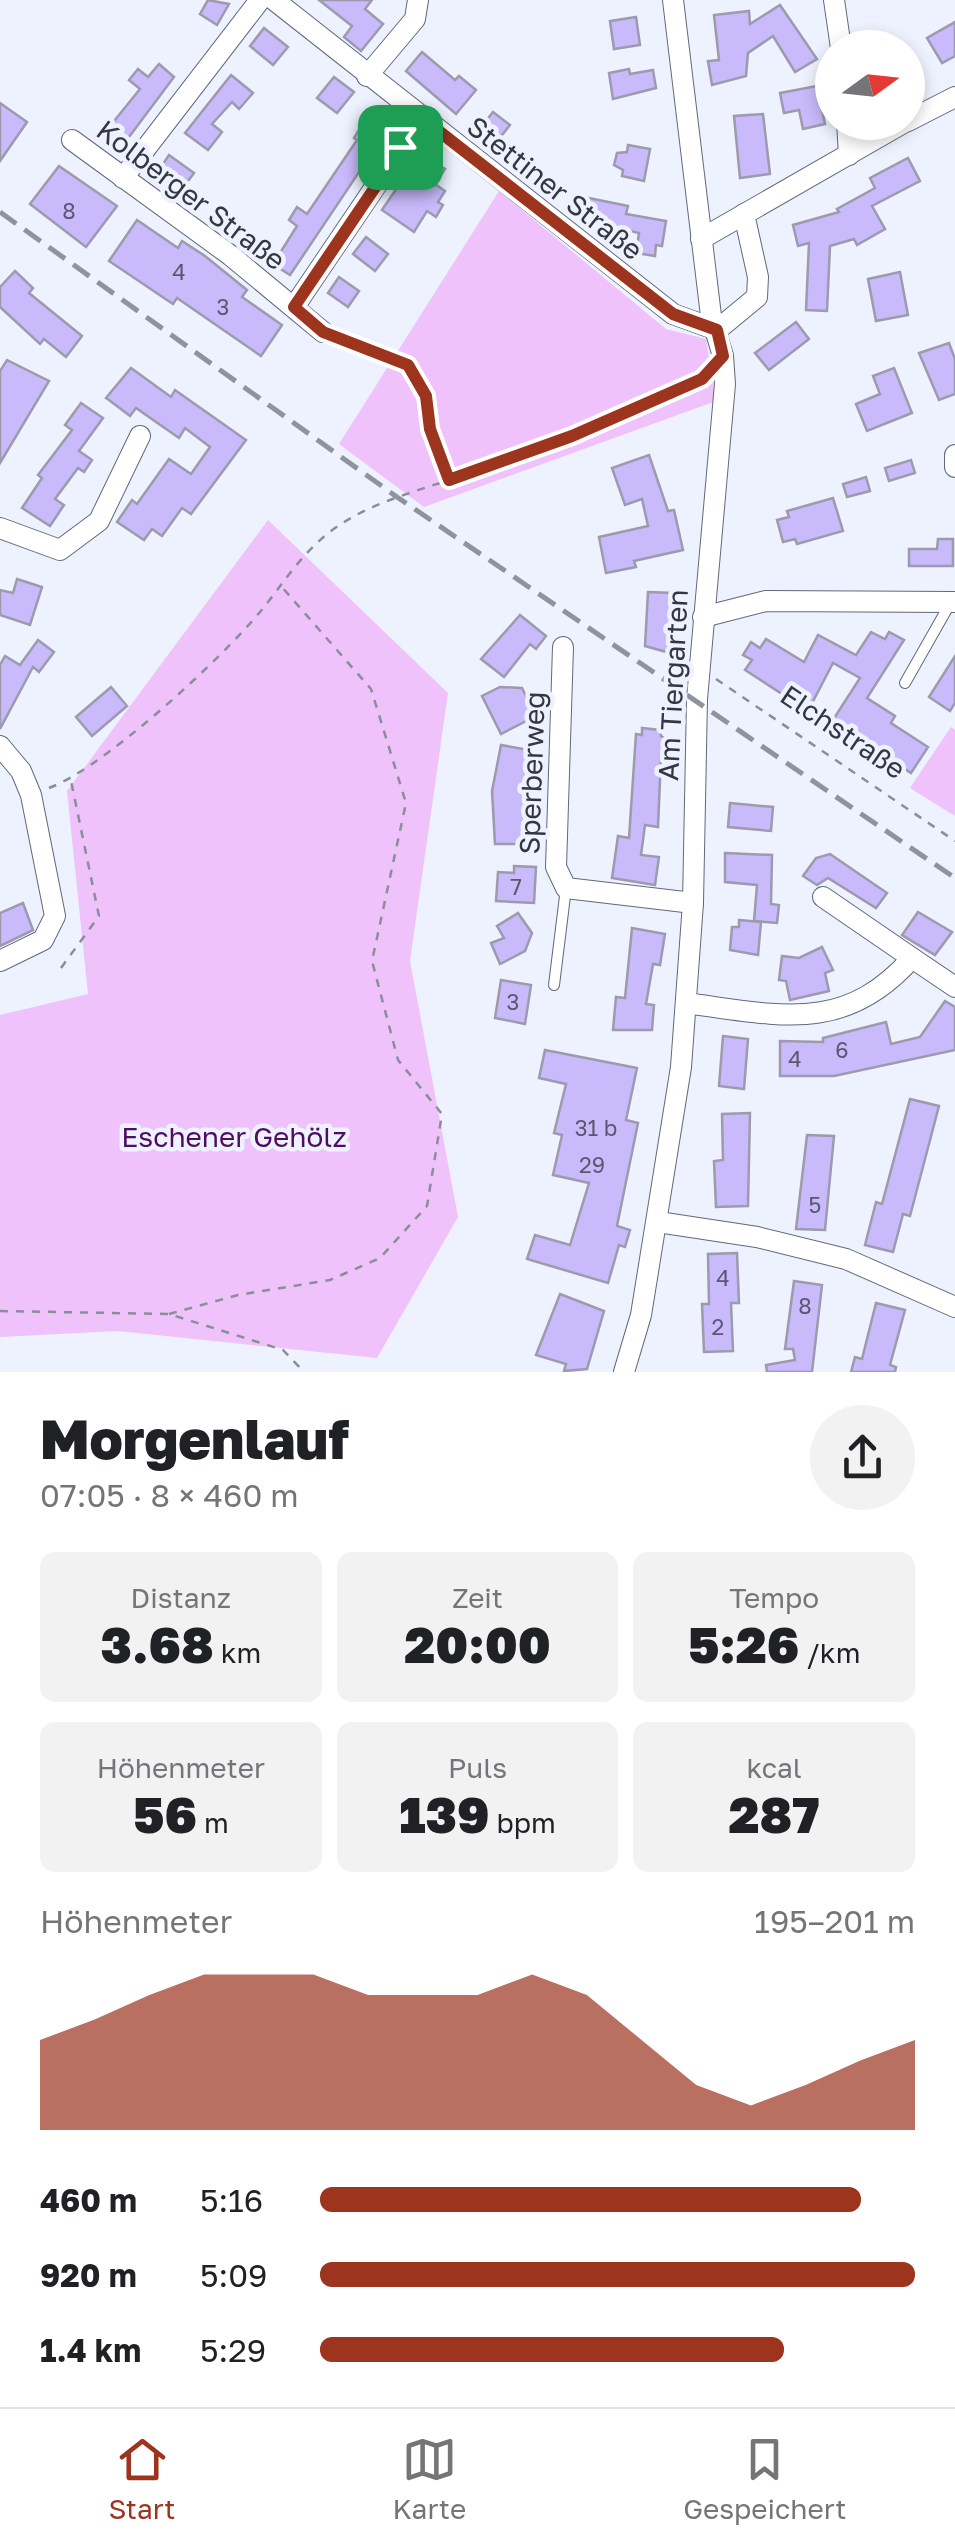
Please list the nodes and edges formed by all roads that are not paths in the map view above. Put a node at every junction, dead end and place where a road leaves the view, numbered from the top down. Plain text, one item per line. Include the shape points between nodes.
1 (260, 0) edge
2 (274, 0) edge
3 (418, 0) edge
4 (672, 0) edge
5 (834, 0) edge
6 (838, 30) edge
7 (367, 76) junction
8 (955, 97) edge
9 (925, 112) edge
10 (422, 118) junction
11 (72, 140) dead end
12 (848, 140) edge
13 (875, 140) edge
14 (849, 155) junction
15 (122, 178) junction
16 (744, 214) junction
17 (701, 239) junction
18 (294, 307) junction
19 (717, 330) junction
20 (323, 332) road end
21 (140, 436) dead end
22 (955, 454) edge
23 (955, 468) edge
24 (0, 528) edge
25 (953, 602) edge
26 (703, 616) junction
27 (563, 648) dead end
28 (905, 683) dead end
29 (0, 746) edge
30 (566, 888) junction
31 (823, 897) dead end
32 (694, 903) junction
33 (912, 958) junction
34 (0, 961) edge
35 (554, 984) dead end
36 (955, 988) edge
37 (686, 1003) junction
38 (658, 1222) junction
39 (955, 1307) edge
40 (624, 1372) edge

1 - 15 street
2 - 7 street, Stettiner Straße
3 - 7 street via 415,19
4 - 17 street, Am Tiergarten
5 - 6 street
7 - 10 street, Stettiner Straße
8 - 9 street
10 - 18 street
10 - 19 street, Stettiner Straße via 673,314
11 - 15 street, Kolberger Straße
12 - 14 street
13 - 14 street
14 - 16 street
15 - 18 street, Kolberger Straße
16 - 17 street
16 - 19 street via 757,297
17 - 19 street, Am Tiergarten
18 - 20 street, Kolberger Straße
19 - 26 street, Am Tiergarten via 725,384
21 - 24 street via 99,521 60,550
22 - 23 street
25 - 26 street via 766,601
25 - 28 lane
26 - 32 street, Am Tiergarten
27 - 30 street, Sperberweg via 556,867
29 - 34 street via 32,794 55,916 43,940
30 - 32 street, Sperberweg
30 - 35 lane
31 - 33 street
32 - 37 street, Am Tiergarten
33 - 36 street
33 - 37 street via 888,986 817,1017
37 - 38 street, Am Tiergarten
38 - 39 street via 757,1236 846,1259
38 - 40 street, Am Tiergarten

